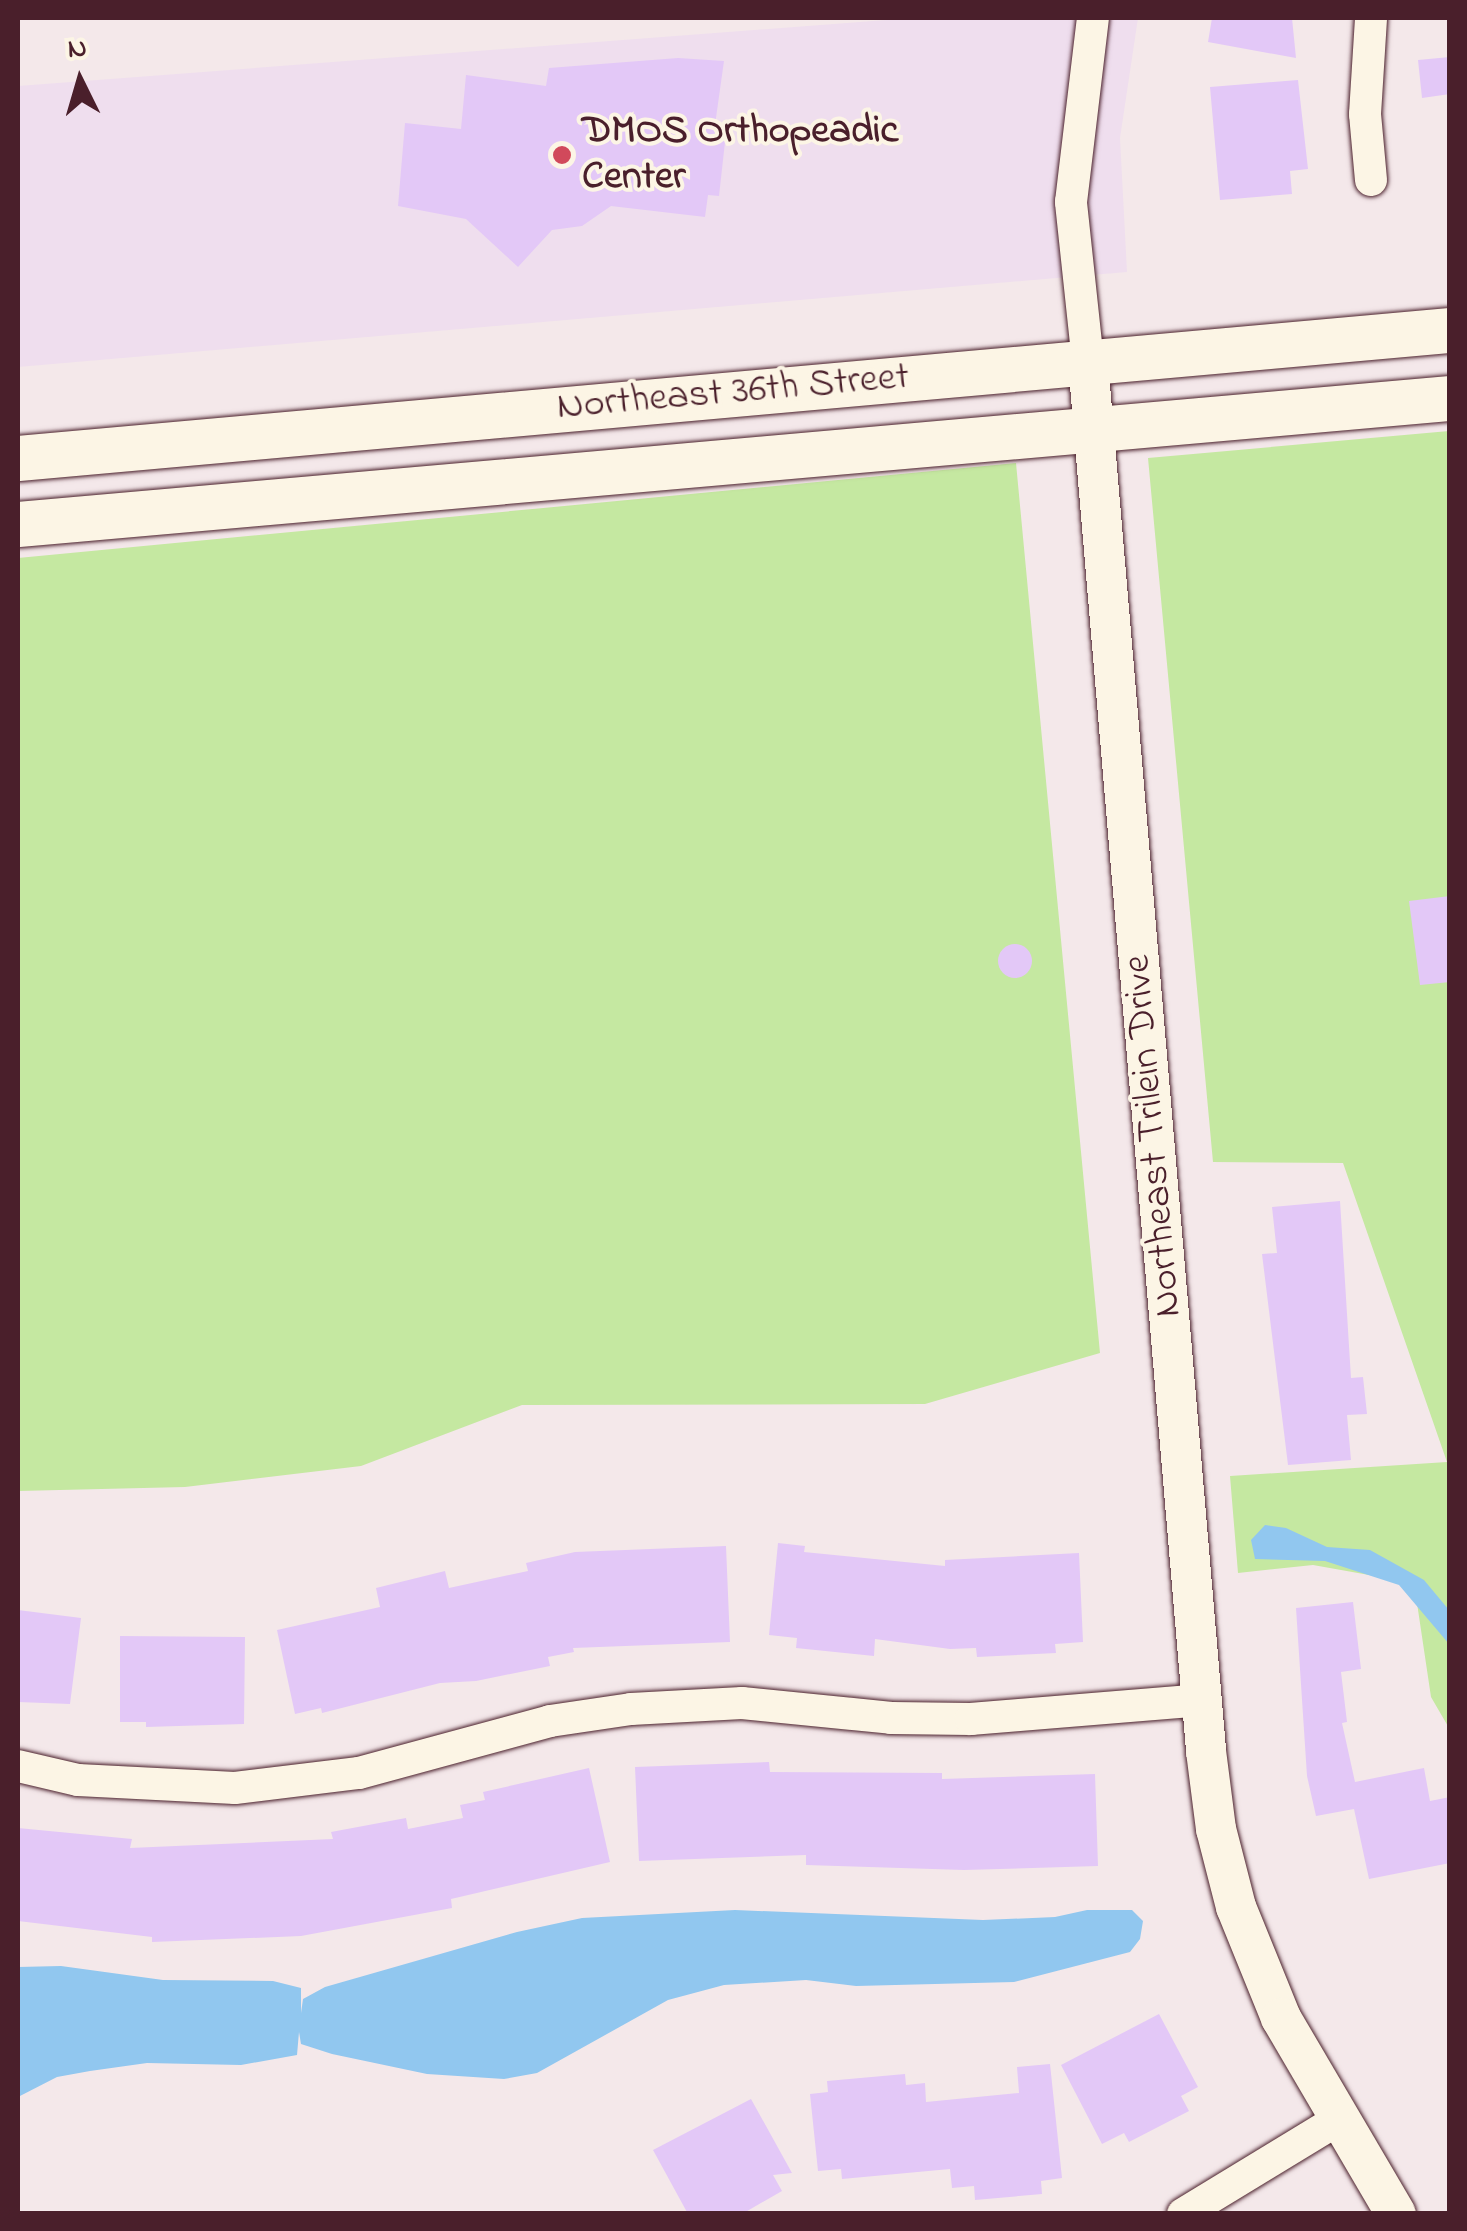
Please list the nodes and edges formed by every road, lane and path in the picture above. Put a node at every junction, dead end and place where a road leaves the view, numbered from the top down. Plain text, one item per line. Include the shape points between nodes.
1 (1093, 18) edge
2 (1372, 18) edge
3 (1370, 180) dead end
4 (1450, 330) edge
5 (1088, 362) junction
6 (1450, 398) edge
7 (1092, 430) junction
8 (18, 458) edge
9 (18, 524) edge
10 (1202, 1700) junction
11 (18, 1766) edge
12 (1340, 2119) junction
13 (1182, 2214) edge
14 (1396, 2214) edge

1 - 5 street, Northeast Trilein Drive via 1071,202
2 - 3 street via 1365,114
4 - 5 main road, Northeast 36th Street
5 - 7 street, Northeast Trilein Drive
5 - 8 main road, Northeast 36th Street
6 - 7 main road, Northeast 36th Street
7 - 9 main road, Northeast 36th Street
7 - 10 street, Northeast Trilein Drive
10 - 11 street via 970,1719 672,1705 550,1721 400,1764 248,1788 78,1780
10 - 12 street, Northeast Trilein Drive via 1216,1829 1236,1908 1281,2018
12 - 13 street
12 - 14 street, Northeast Trilein Drive

